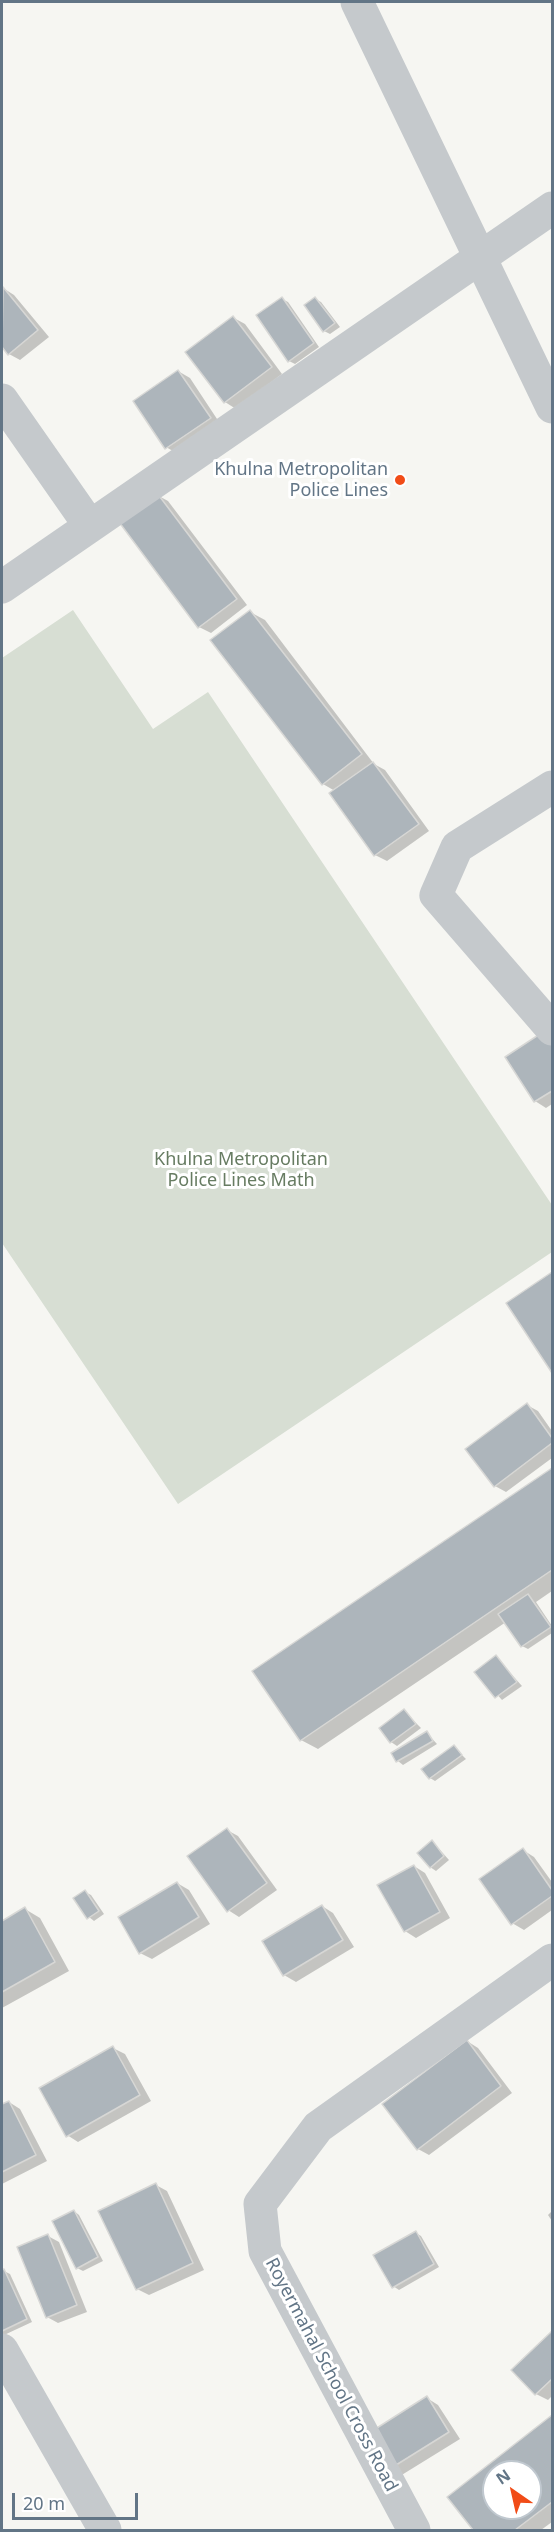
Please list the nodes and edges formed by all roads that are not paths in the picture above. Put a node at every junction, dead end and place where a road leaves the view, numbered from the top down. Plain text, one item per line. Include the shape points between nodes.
1 (357, 2) edge
2 (552, 208) edge
3 (482, 255) junction
4 (2, 400) edge
5 (552, 406) edge
6 (90, 526) junction
7 (2, 587) edge
8 (552, 787) edge
9 (552, 1029) edge
10 (552, 1959) edge
11 (2, 2349) edge
12 (105, 2530) edge
13 (414, 2530) edge

1 - 3 street
2 - 3 street
3 - 5 street
3 - 6 street
4 - 6 street
6 - 7 street
8 - 9 street via 457,847 436,895
10 - 13 street, Royermahal School Cross Road via 318,2127 260,2205 265,2251
11 - 12 street

